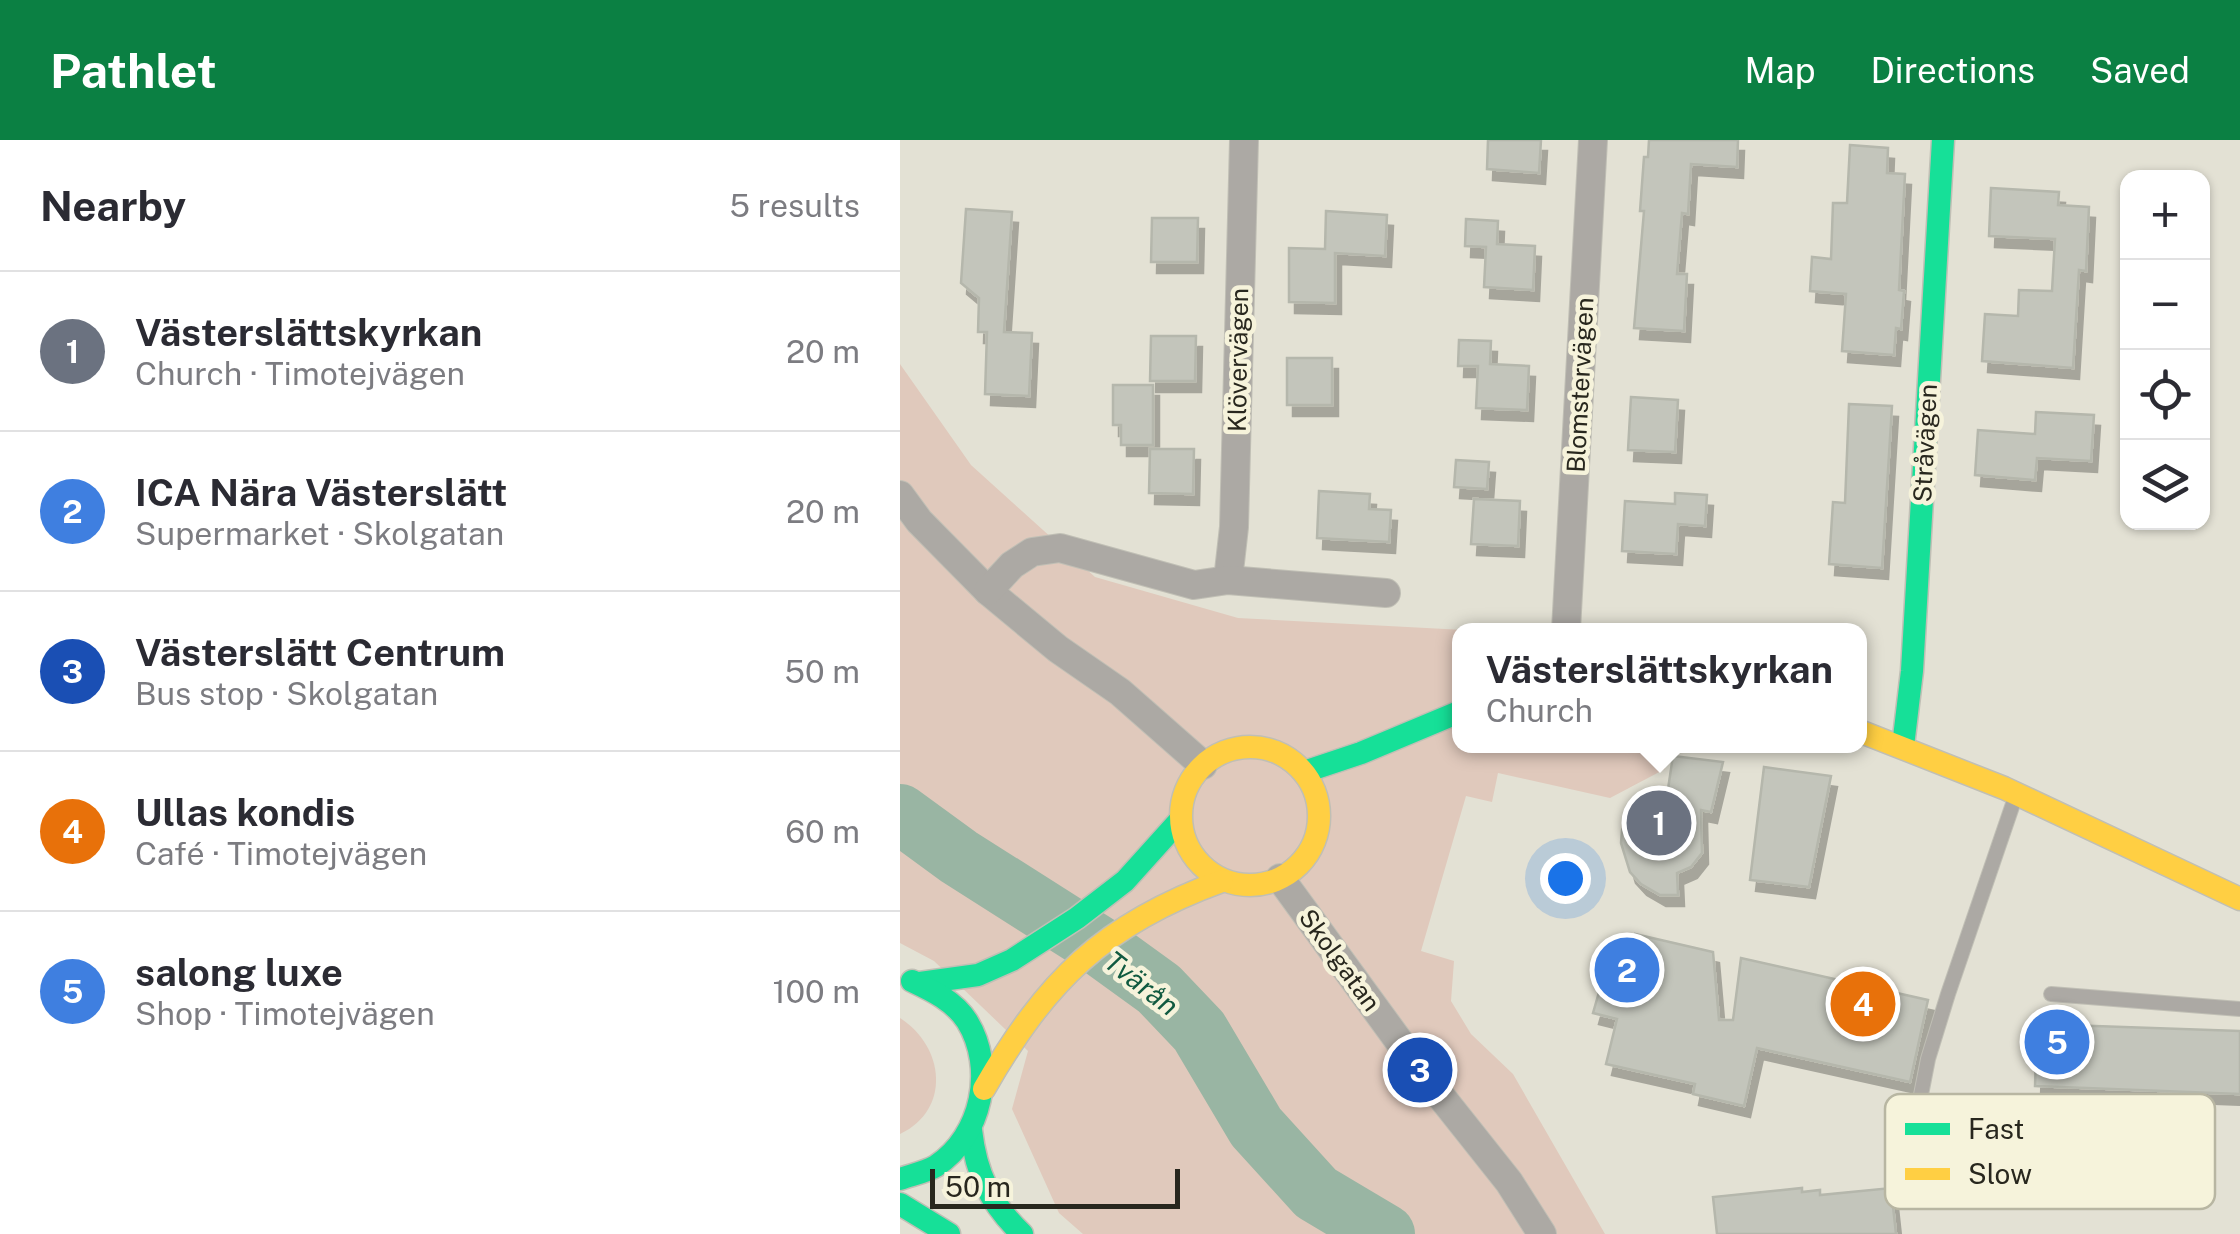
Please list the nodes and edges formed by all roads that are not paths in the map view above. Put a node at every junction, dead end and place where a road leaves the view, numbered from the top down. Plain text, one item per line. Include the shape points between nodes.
1 (1244, 140) edge
2 (1593, 140) edge
3 (1943, 140) edge
4 (900, 495) edge
5 (1228, 580) junction
6 (988, 591) junction
7 (1386, 593) dead end
8 (1566, 623) edge
9 (1452, 715) edge
10 (1867, 734) edge
11 (1903, 746) junction
12 (1203, 765) junction
13 (1304, 772) junction
14 (2016, 794) junction
15 (1180, 821) junction
16 (1280, 878) junction
17 (1222, 881) junction
18 (2240, 898) edge
19 (910, 981) edge
20 (2051, 994) dead end
21 (2240, 1009) edge
22 (984, 1089) junction
23 (1921, 1094) edge
24 (975, 1121) junction
25 (900, 1179) edge
26 (900, 1204) edge
27 (949, 1234) edge
28 (1022, 1234) edge
29 (1542, 1234) edge

1 - 5 street, Klövervägen
2 - 8 street, Blomstervägen
3 - 11 street, Stråvägen
4 - 6 street
5 - 6 street via 1194,585 1060,548 1032,552
5 - 7 street
6 - 12 street
9 - 13 street
10 - 11 street
11 - 14 street
12 - 13 street via 1222,753 1255,748 1287,757
12 - 15 street via 1190,782
13 - 16 street via 1318,801 1318,834 1303,863
14 - 18 street
14 - 23 lane
15 - 17 street via 1186,846
15 - 19 street via 1125,881 1012,960 978,975
16 - 17 street via 1249,886
16 - 29 street, Skolgatan
17 - 22 street via 1149,912 1087,958 1023,1024
19 - 22 street via 948,1000 970,1026 982,1056
20 - 21 lane
22 - 24 street
24 - 25 street via 955,1151
24 - 28 street via 979,1179
26 - 27 street

